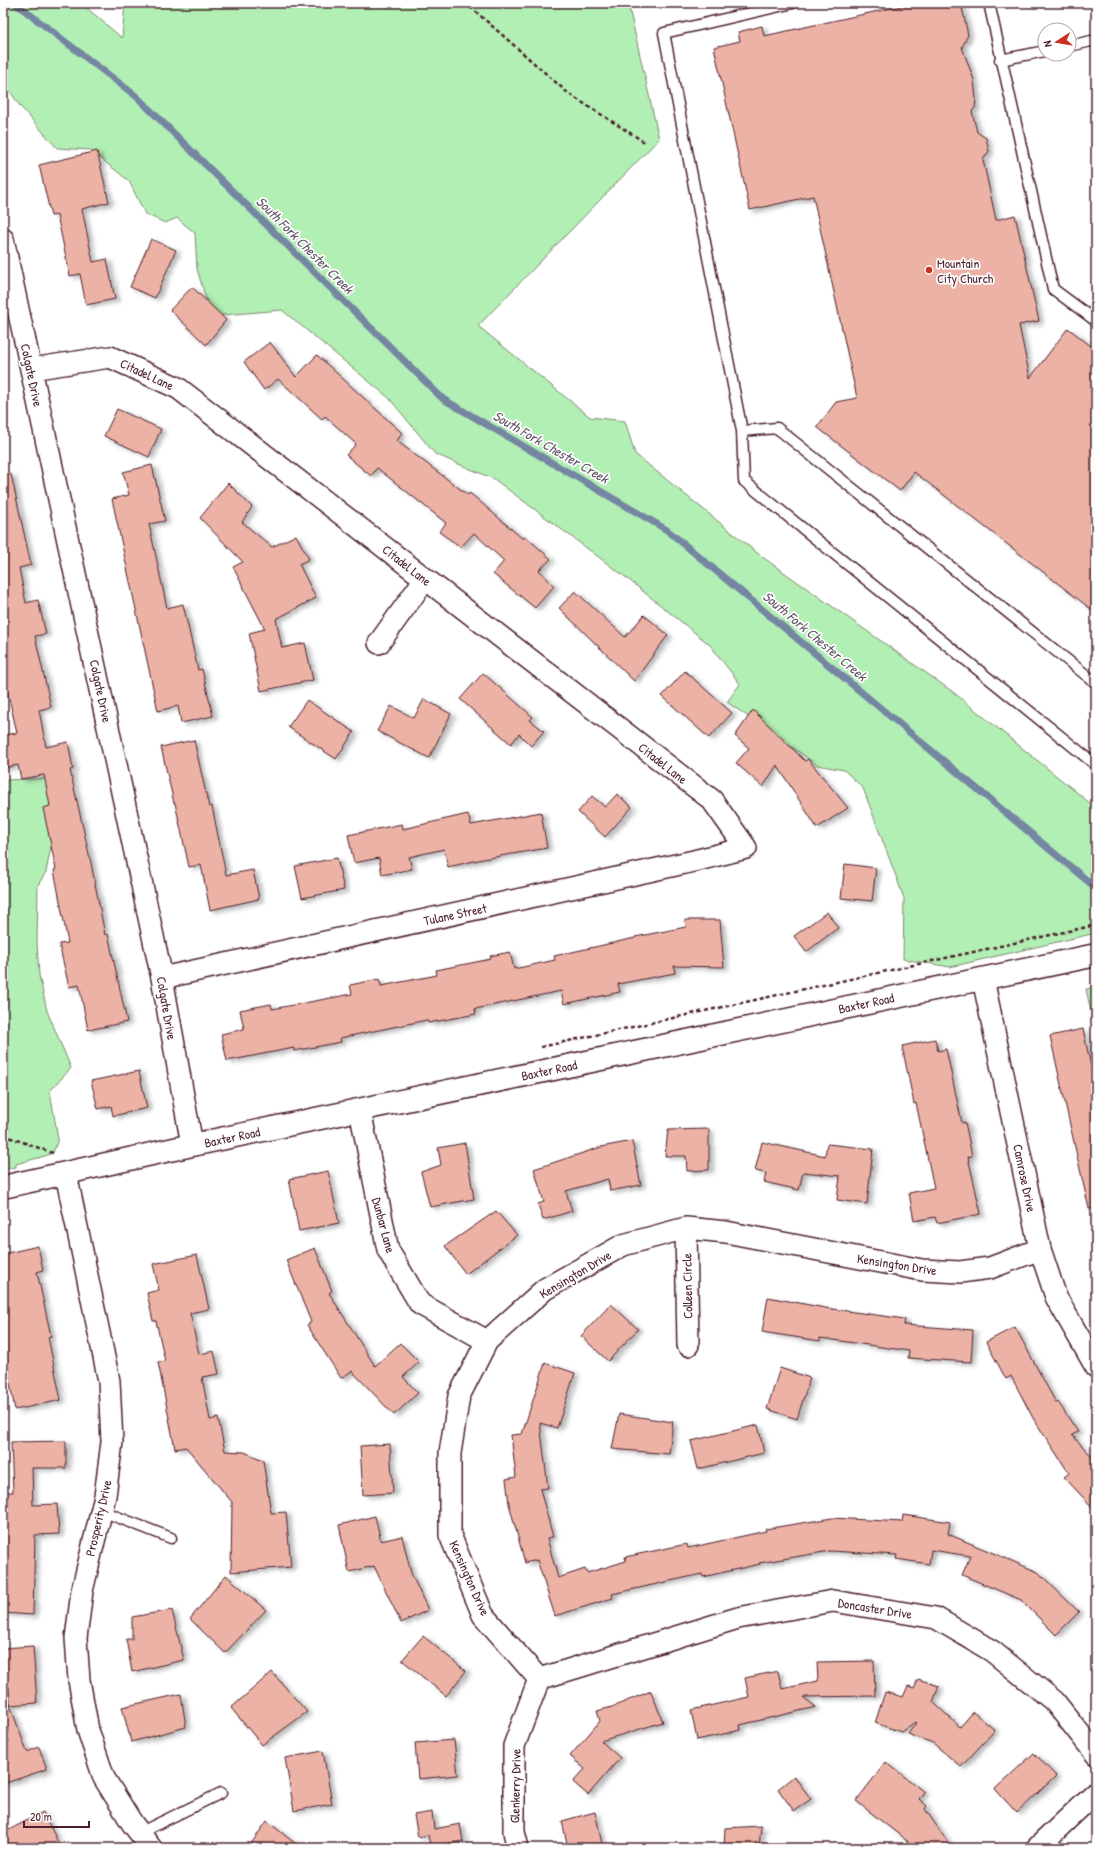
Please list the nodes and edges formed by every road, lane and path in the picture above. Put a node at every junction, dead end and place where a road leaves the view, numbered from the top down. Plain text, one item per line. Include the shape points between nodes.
1 (464, 3) edge
2 (793, 3) edge
3 (989, 3) edge
4 (1096, 40) edge
5 (1077, 44) edge
6 (1037, 53) edge
7 (1000, 60) junction
8 (646, 143) dead end
9 (3, 238) edge
10 (1096, 321) edge
11 (31, 368) junction
12 (742, 431) junction
13 (424, 578) junction
14 (379, 643) dead end
15 (1096, 683) edge
16 (1096, 765) edge
17 (746, 848) joint
18 (1096, 925) edge
19 (1096, 955) edge
20 (162, 978) junction
21 (983, 979) junction
22 (538, 1048) dead end
23 (360, 1110) junction
24 (3, 1135) edge
25 (192, 1145) junction
26 (60, 1152) dead end
27 (66, 1174) junction
28 (3, 1187) edge
29 (686, 1228) junction
30 (1040, 1249) junction
31 (487, 1341) junction
32 (688, 1345) dead end
33 (1096, 1367) edge
34 (102, 1510) junction
35 (171, 1538) dead end
36 (539, 1679) junction
37 (1096, 1754) edge
38 (1096, 1792) edge
39 (222, 1793) dead end
40 (145, 1841) edge
41 (518, 1848) edge
42 (1037, 1848) edge

1 - 8 path via 569,94
2 - 12 lane via 664,33
3 - 7 lane
4 - 5 lane
6 - 7 lane
7 - 10 lane via 1053,289
9 - 11 street, Colgate Drive
11 - 13 street, Citadel Lane via 110,357 178,388
11 - 20 street, Colgate Drive
12 - 15 lane via 777,428
12 - 16 lane via 744,480
13 - 14 street
13 - 17 street, Citadel Lane via 712,800
17 - 20 street, Tulane Street
18 - 22 path
19 - 21 street, Baxter Road
20 - 25 street, Colgate Drive
21 - 23 street, Baxter Road
21 - 30 street, Camrose Drive
23 - 25 street, Baxter Road
23 - 31 street, Dunbar Lane via 388,1250 420,1304
24 - 26 path via 53,1153
25 - 27 street, Baxter Road
27 - 28 street, Baxter Road
27 - 34 street, Prosperity Drive via 109,1381 112,1442
29 - 30 street, Kensington Drive via 726,1232 922,1270 960,1272 990,1268
29 - 31 street, Kensington Drive via 624,1245 545,1289
29 - 32 street, Colleen Circle
30 - 33 street, Camrose Drive via 1056,1297
31 - 36 street, Kensington Drive via 460,1396 450,1453 450,1535 483,1615
34 - 35 lane
34 - 40 street, Prosperity Drive via 82,1591 76,1638 79,1680 88,1730 104,1778
36 - 37 street, Doncaster Drive via 738,1618 833,1601 936,1618 992,1651 1054,1701
36 - 41 street, Glenkerry Drive via 514,1746 514,1832
38 - 42 street
39 - 40 lane

